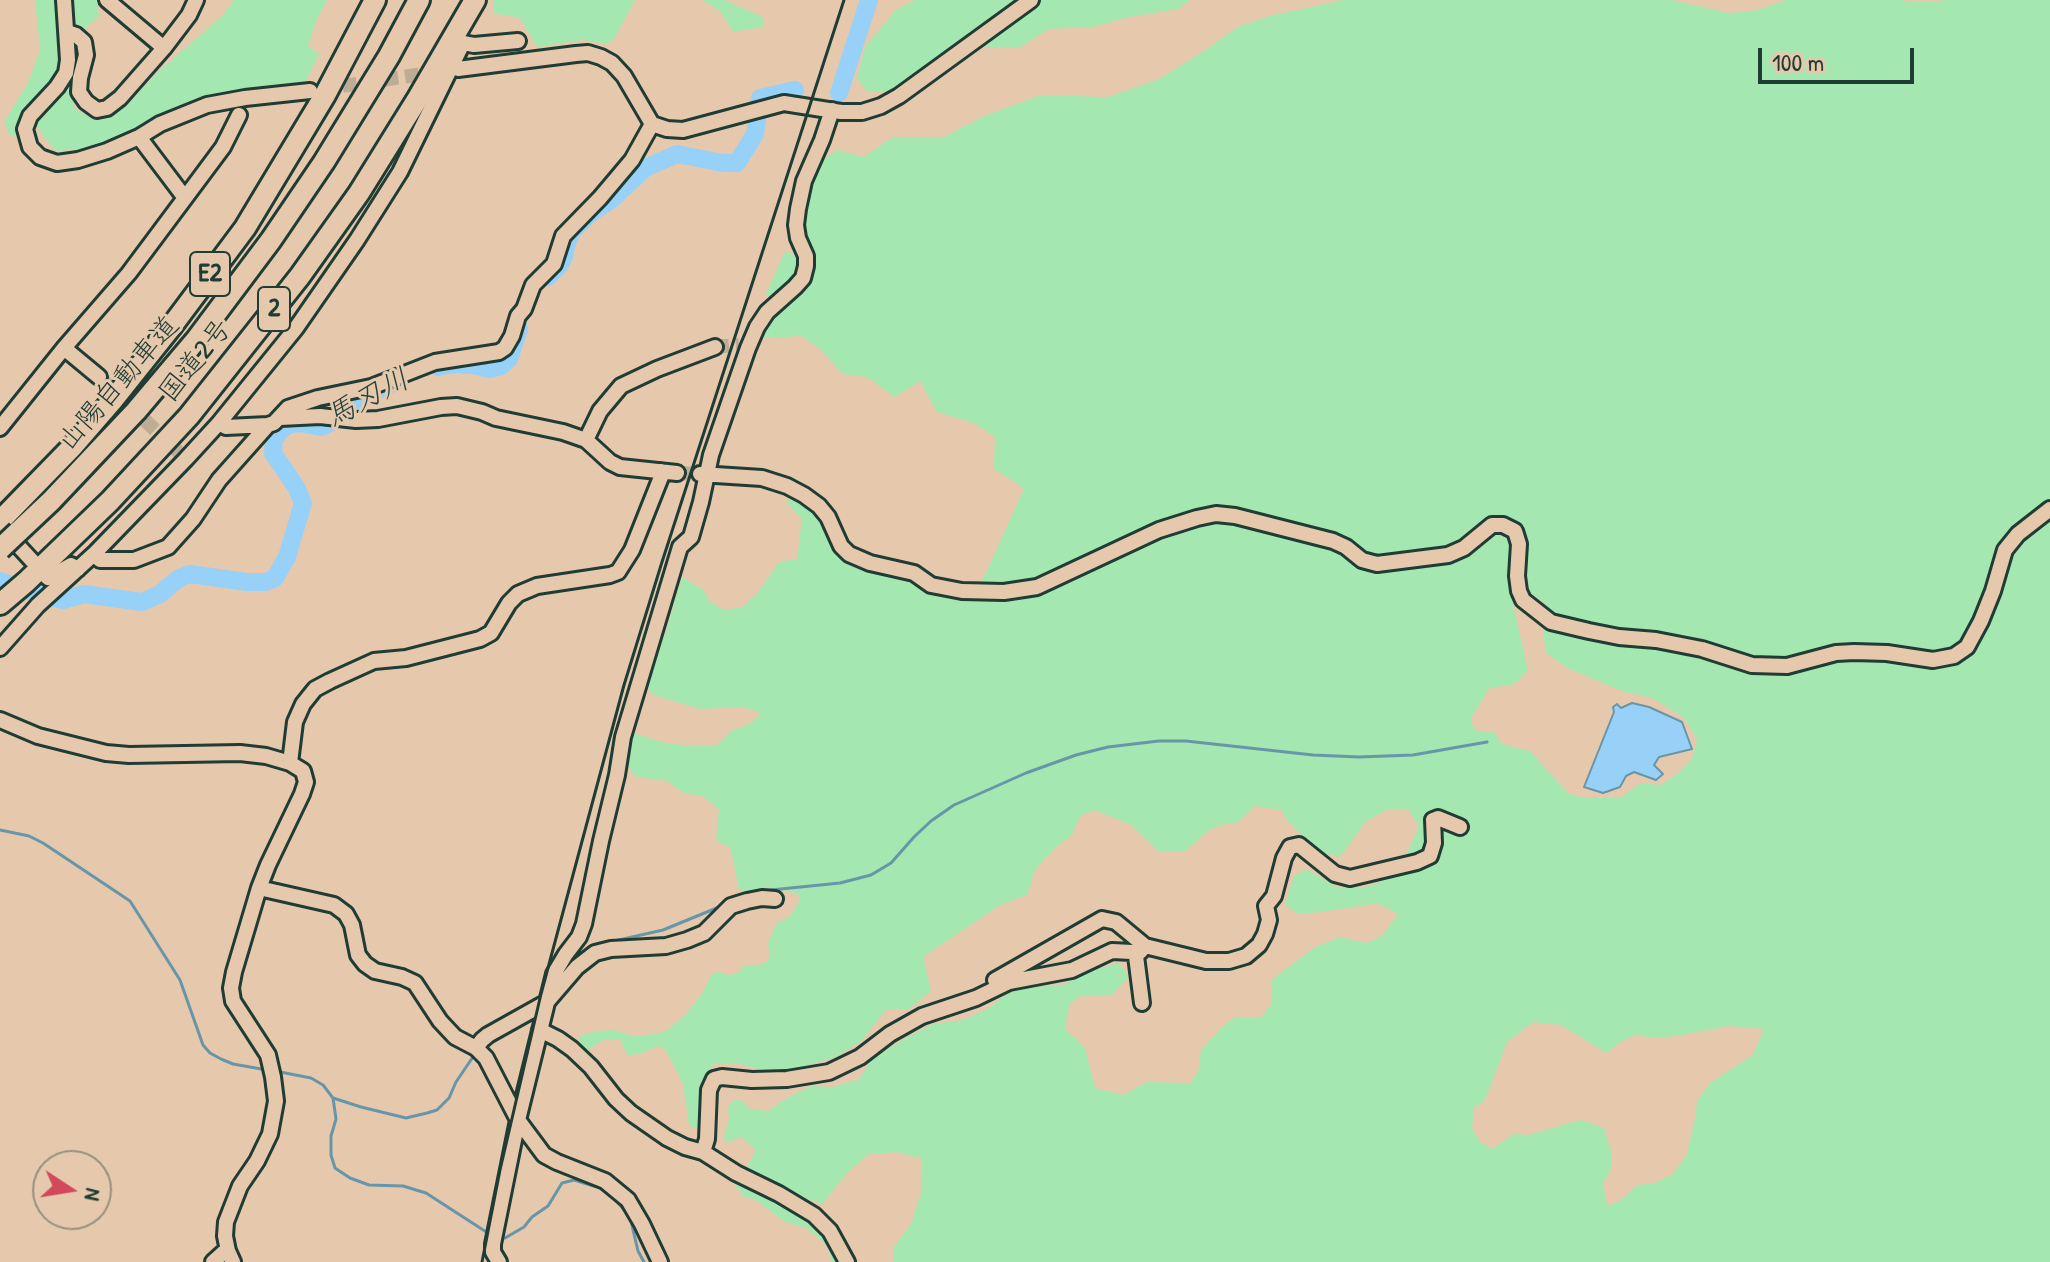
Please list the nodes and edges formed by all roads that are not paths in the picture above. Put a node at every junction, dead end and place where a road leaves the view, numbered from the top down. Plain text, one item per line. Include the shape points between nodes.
1 (64, 0) edge
2 (107, 0) edge
3 (196, 0) edge
4 (375, 0) edge
5 (419, 0) edge
6 (475, 0) edge
7 (1031, 0) edge
8 (67, 32) junction
9 (518, 41) dead end
10 (164, 48) junction
11 (458, 69) dead end
12 (310, 91) tunnel mouth
13 (832, 110) junction
14 (239, 115) dead end
15 (652, 124) junction
16 (139, 137) junction
17 (185, 198) junction
18 (715, 347) tunnel mouth
19 (64, 348) junction
20 (99, 377) tunnel mouth
21 (274, 422) junction
22 (219, 423) junction
23 (0, 428) edge
24 (586, 440) junction
25 (661, 471) junction
26 (677, 473) tunnel mouth
27 (704, 474) junction
28 (2050, 509) edge
29 (5, 524) edge
30 (0, 549) edge
31 (94, 554) junction
32 (72, 574) junction
33 (20, 587) edge
34 (0, 648) edge
35 (0, 720) edge
36 (290, 763) junction
37 (1460, 827) dead end
38 (259, 888) junction
39 (775, 899) dead end
40 (1140, 951) junction
41 (547, 1002) junction
42 (1142, 1003) dead end
43 (958, 1004) junction
44 (540, 1030) junction
45 (476, 1048) junction
46 (518, 1120) junction
47 (703, 1152) junction
48 (231, 1257) edge
49 (213, 1262) edge
50 (499, 1262) edge
51 (660, 1262) edge
52 (847, 1262) edge

1 - 8 street
2 - 10 street
3 - 10 street
4 - 29 highway, 山陽自動車道 / E2 via 245,228 112,401
5 - 29 highway, 山陽自動車道 / E2 via 324,162 196,340 51,501
6 - 33 highway, 国道2号 / 2 via 368,179 300,276 189,416
7 - 13 street via 881,106 862,112
8 - 10 street via 84,42 79,92 97,110 120,98
8 - 16 street via 66,73 30,116 25,129 30,147 57,163
9 - 22 street via 463,43 400,172 357,240 296,328
11 - 15 street via 588,53 612,63 624,76
12 - 16 street via 207,105
13 - 15 street via 784,103 683,130
13 - 27 street via 798,209 798,238 806,256 803,278 767,312 743,346
14 - 17 street via 223,147
15 - 21 street via 632,160 563,236 554,264 533,285 505,348 435,362 371,387 300,403
16 - 17 street
17 - 19 street
18 - 24 street via 621,386 600,411
19 - 20 street
19 - 23 street
21 - 22 street via 226,427
21 - 24 street via 320,416 378,419 457,406
21 - 31 street via 219,480 168,547 134,560 100,560
22 - 31 street
24 - 25 street via 620,467
25 - 26 street
25 - 36 street via 632,550 618,572 537,586 518,594 491,633 480,639 374,661 315,689 295,722
27 - 28 street via 762,478 787,486 819,506 849,554 962,591 1037,587 1159,530 1216,514 1333,541 1377,564 1448,555 1492,525 1503,525 1515,531 1519,544 1517,576 1523,600 1551,622 1702,649 1752,665 1787,666 1836,653 1933,660 1954,656 1967,647 1981,621 2005,550
27 - 41 street via 691,537 680,547 623,737 584,924 554,974
29 - 30 highway, 山陽自動車道 / E2, bridge
29 - 33 street
31 - 32 street
32 - 33 street via 71,565
32 - 34 street
35 - 36 street via 106,753 240,753
36 - 38 street via 303,771 306,782
37 - 40 street via 1433,820 1430,856 1350,878 1335,874 1299,845 1290,847 1266,906 1265,934 1246,956 1206,961
38 - 45 street via 334,905 352,925 365,964 415,983 455,1037
38 - 48 street via 231,988 233,1001 268,1055 276,1101 270,1134 226,1222
39 - 41 street via 731,906 704,933 687,940 595,953
40 - 42 street
40 - 43 street via 1112,951 1072,970 1009,982
40 - 43 street via 1116,922 1102,919
41 - 44 street
41 - 45 street via 488,1035
43 - 47 street via 922,1016 829,1072 787,1079 714,1079
44 - 46 street
44 - 47 street via 572,1049 631,1113 667,1138
45 - 46 street
46 - 50 street via 493,1244
46 - 51 street via 544,1155 605,1181 628,1200
47 - 52 street via 814,1215
48 - 49 street via 223,1253

